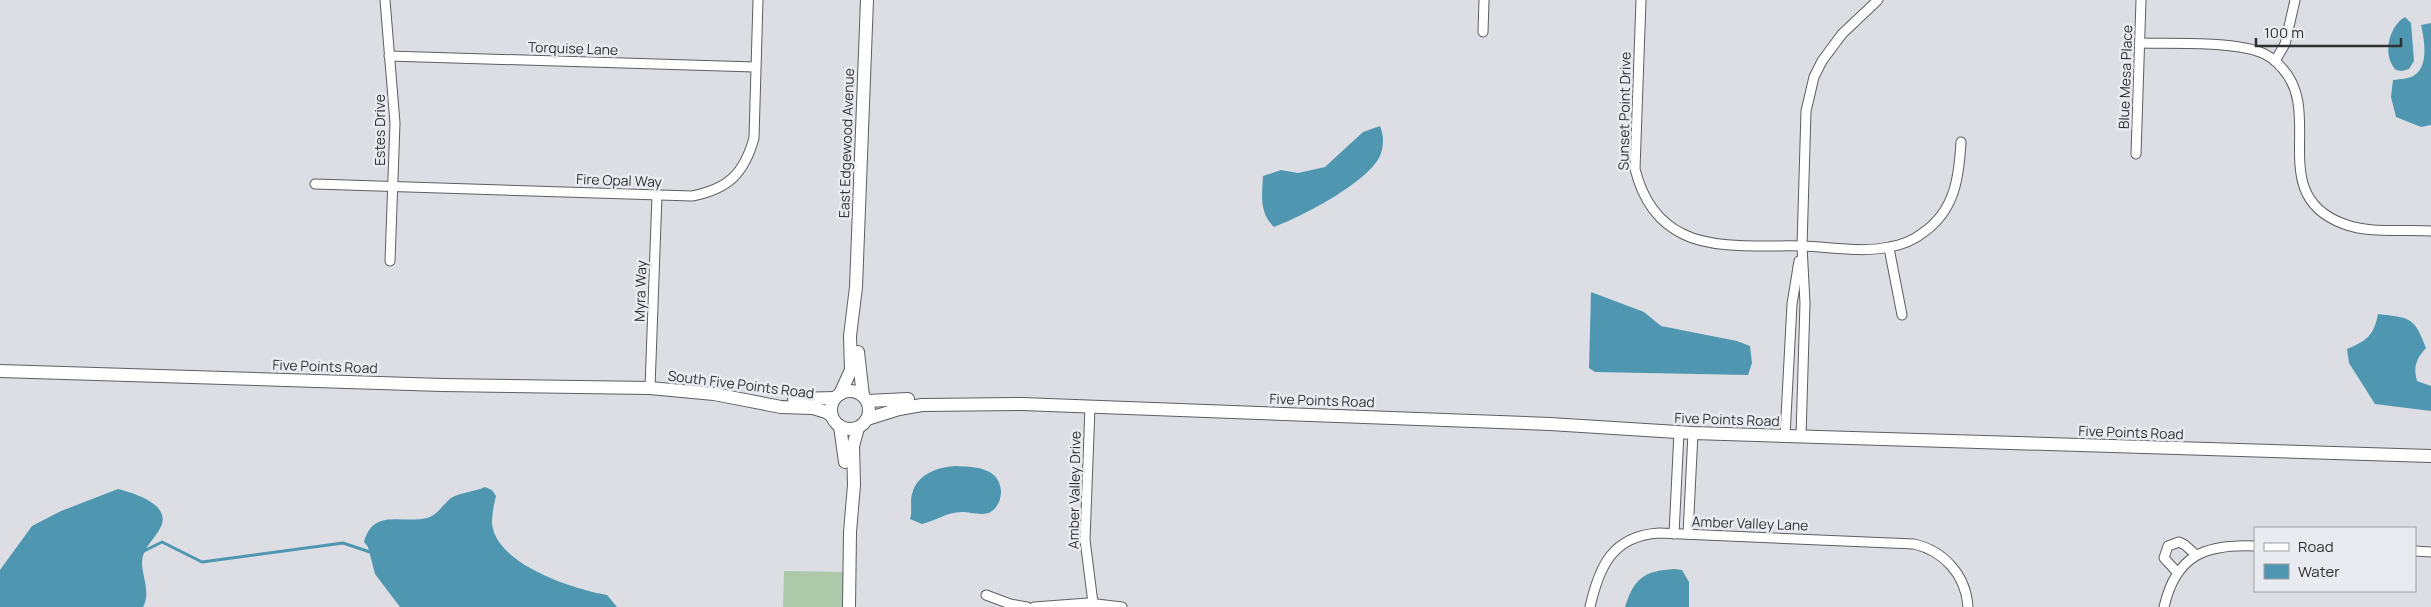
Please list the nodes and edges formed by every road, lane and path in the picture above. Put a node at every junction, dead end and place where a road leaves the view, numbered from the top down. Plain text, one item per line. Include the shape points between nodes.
1 (385, 0) edge
2 (758, 0) edge
3 (867, 0) edge
4 (1484, 0) edge
5 (1641, 0) edge
6 (1878, 0) edge
7 (2141, 0) edge
8 (2294, 0) edge
9 (1483, 32) dead end
10 (2140, 43) junction
11 (390, 56) junction
12 (2275, 61) junction
13 (755, 67) junction
14 (1961, 142) dead end
15 (2136, 154) dead end
16 (315, 184) dead end
17 (392, 186) junction
18 (658, 195) junction
19 (2431, 231) edge
20 (1802, 246) junction
21 (1889, 248) junction
22 (390, 261) dead end
23 (856, 287) junction
24 (1902, 315) dead end
25 (0, 371) edge
26 (650, 388) junction
27 (837, 396) junction
28 (865, 398) junction
29 (1022, 404) junction
30 (1090, 406) junction
31 (836, 421) junction
32 (863, 423) junction
33 (1679, 432) junction
34 (1693, 433) junction
35 (1785, 436) junction
36 (1801, 436) junction
37 (2431, 456) edge
38 (850, 532) junction
39 (1674, 534) junction
40 (1688, 534) junction
41 (2254, 546) edge
42 (2416, 551) edge
43 (2431, 552) edge
44 (2196, 555) junction
45 (2177, 572) junction
46 (986, 595) dead end
47 (1094, 603) junction
48 (849, 607) edge
49 (1027, 607) edge
50 (1034, 607) edge
51 (1122, 607) edge
52 (1590, 607) edge
53 (1968, 607) edge
54 (2164, 607) edge

1 - 11 street, Estes Drive
2 - 13 street, Fire Opal Way
3 - 23 street, East Edgewood Avenue
4 - 9 street
5 - 20 street, Sunset Point Drive via 1635,169 1644,196 1672,228 1699,240
6 - 20 street via 1842,34 1814,76 1806,111
7 - 10 street, Blue Mesa Place
8 - 12 street via 2285,44
10 - 12 street via 2242,47 2262,52
10 - 15 street, Blue Mesa Place
11 - 13 street, Torquise Lane
11 - 17 street, Estes Drive via 395,123
12 - 19 street via 2290,77 2298,93 2298,160 2308,195 2332,219 2346,225
13 - 18 street, Fire Opal Way via 754,138 748,157 736,176 719,189 707,193
14 - 21 street, Sunset Point Drive via 1960,174 1947,207 1924,232
16 - 17 street, Fire Opal Way
17 - 18 street, Fire Opal Way
17 - 22 street, Estes Drive
18 - 26 street, Myra Way
20 - 21 street, Sunset Point Drive
20 - 35 street via 1792,304
20 - 36 street via 1805,303
21 - 24 street
23 - 27 street, East Edgewood Avenue via 850,336 851,372
23 - 28 street, East Edgewood Avenue via 858,358
25 - 26 street, Five Points Road
26 - 27 street, South Five Points Road via 713,388 788,399
26 - 31 street, South Five Points Road via 714,394 772,406 813,408 826,412
27 - 28 street via 852,391
27 - 31 street via 831,410
28 - 29 street via 893,401 933,395
28 - 32 street via 869,407
29 - 30 street, Five Points Road
29 - 32 street via 922,404 898,409
30 - 33 street, Five Points Road
30 - 47 street, Amber Valley Drive via 1085,540
31 - 32 street via 846,429
31 - 38 street via 844,450
32 - 38 street via 852,446 854,485
33 - 34 street, Five Points Road
33 - 39 street
34 - 35 street, Five Points Road
34 - 40 street
35 - 36 street, Five Points Road
36 - 37 street, Five Points Road
38 - 48 street
39 - 40 street, Amber Valley Lane
39 - 52 street, Amber Valley Lane via 1644,535 1616,551 1598,574
40 - 53 street, Amber Valley Lane via 1908,543 1932,550 1947,561 1963,583
41 - 44 street via 2214,548
42 - 43 street
44 - 45 street
44 - 45 street via 2179,542 2168,546 2164,558
45 - 54 street via 2168,588
46 - 49 street
47 - 50 street
47 - 51 street

